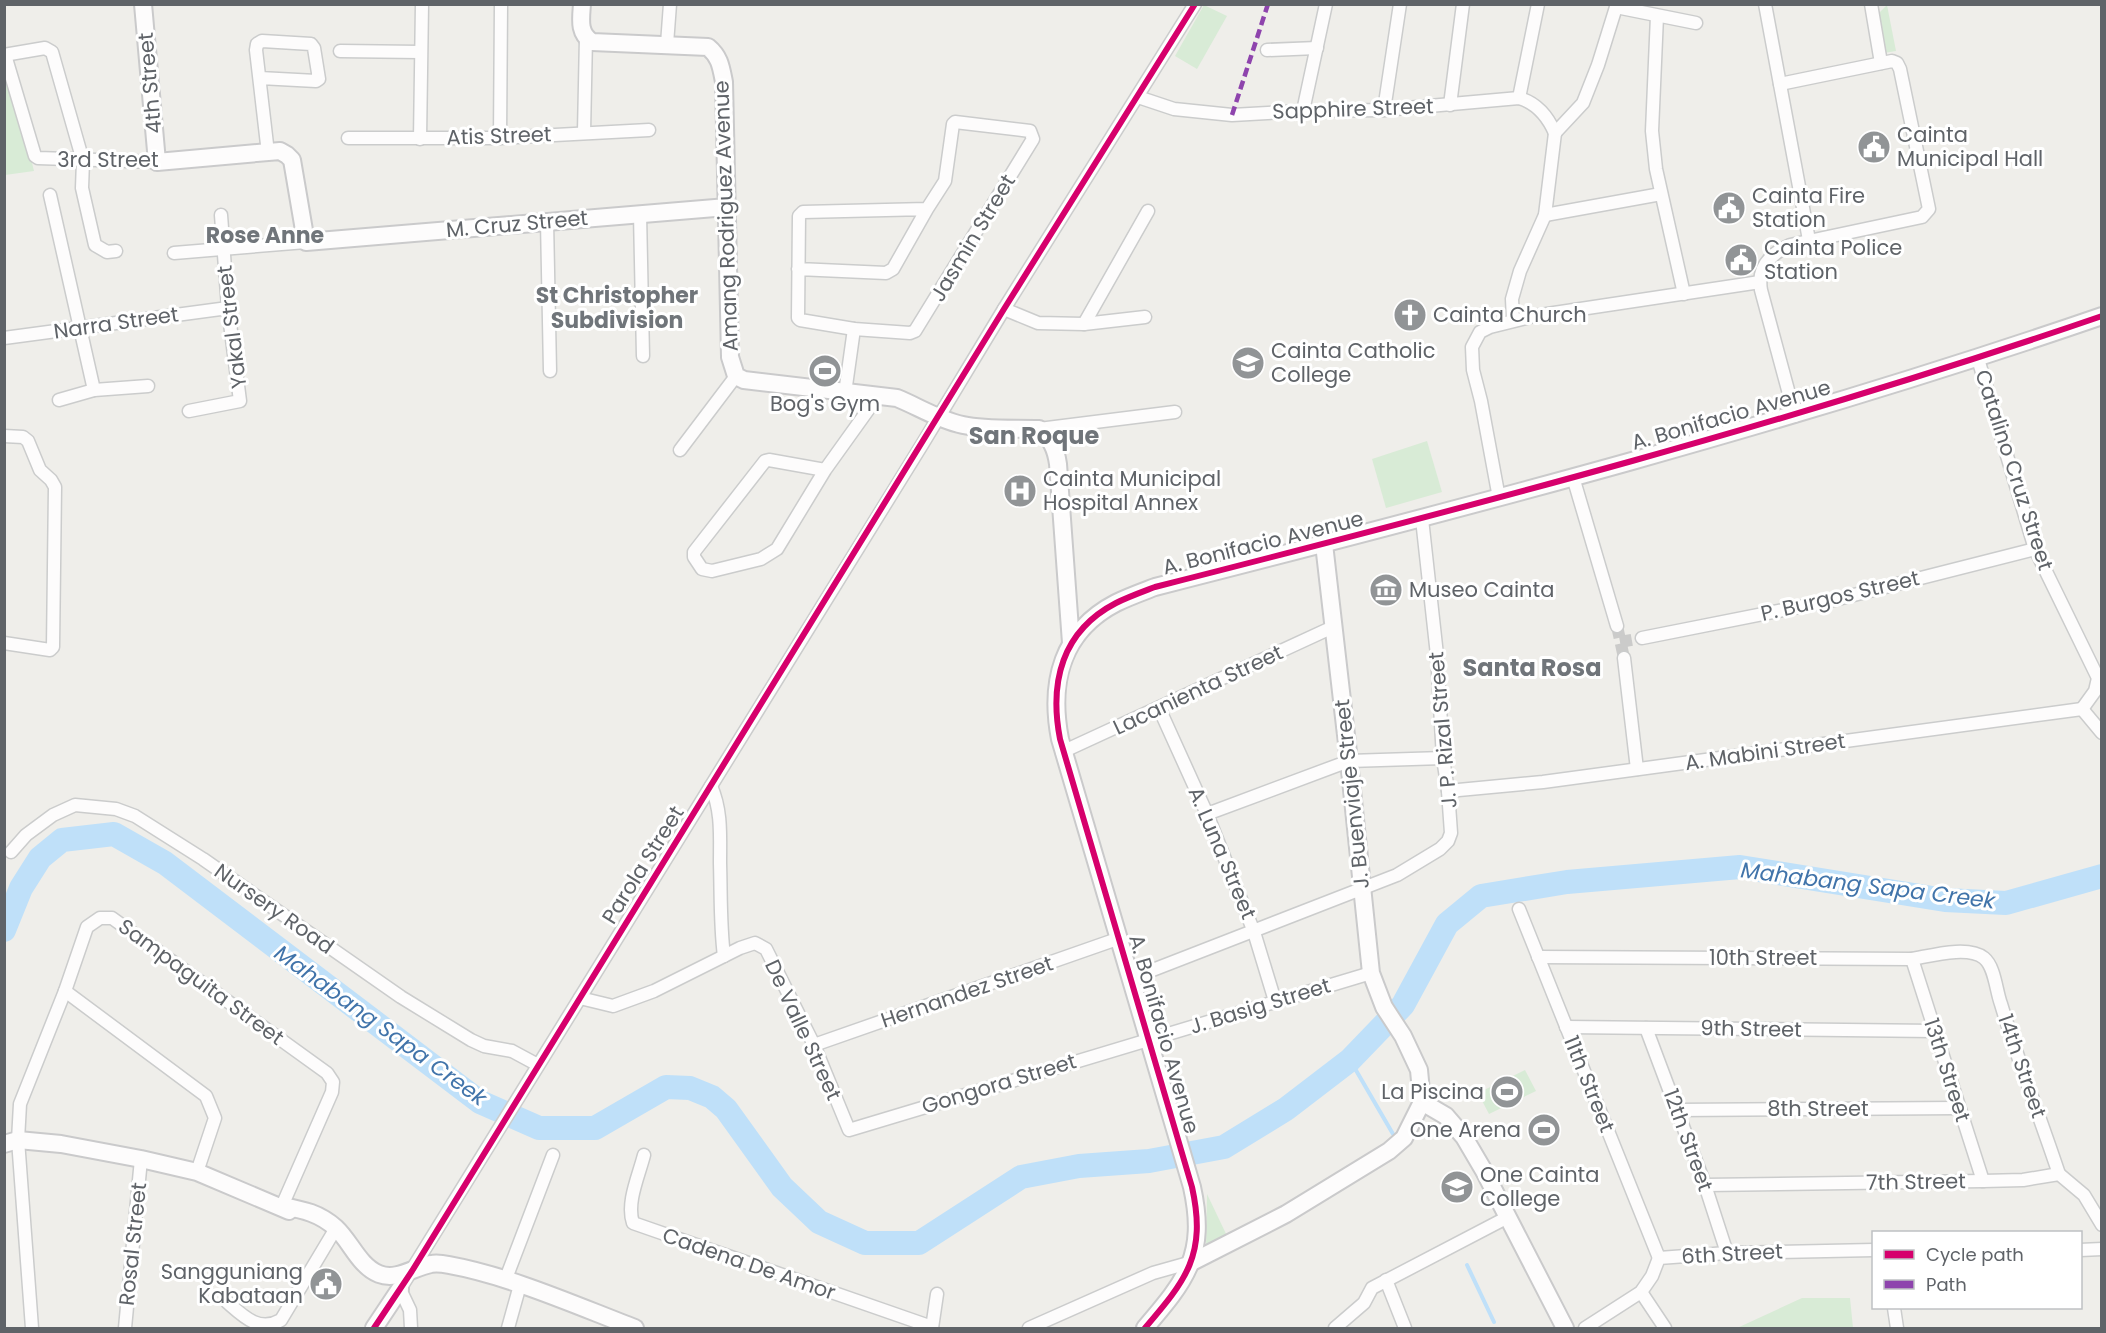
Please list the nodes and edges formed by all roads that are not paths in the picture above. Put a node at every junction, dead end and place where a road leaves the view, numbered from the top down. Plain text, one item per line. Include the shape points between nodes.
1 (143, 4) edge
2 (422, 4) edge
3 (501, 4) edge
4 (582, 4) edge
5 (670, 4) edge
6 (1195, 4) edge
7 (1326, 4) edge
8 (1400, 4) edge
9 (1463, 4) edge
10 (1538, 4) edge
11 (1765, 4) edge
12 (1871, 4) edge
13 (1617, 6) edge
14 (1657, 16) junction
15 (1696, 23) dead end
16 (586, 37) junction
17 (667, 44) junction
18 (1317, 48) junction
19 (1267, 50) dead end
20 (340, 51) dead end
21 (420, 52) junction
22 (5, 55) edge
23 (1881, 63) junction
24 (260, 78) junction
25 (1780, 84) junction
26 (1138, 97) junction
27 (1519, 98) junction
28 (1450, 105) junction
29 (1384, 110) junction
30 (1303, 111) junction
31 (650, 130) dead end
32 (584, 132) junction
33 (1555, 133) junction
34 (348, 138) dead end
35 (500, 138) junction
36 (420, 139) junction
37 (268, 153) junction
38 (83, 160) junction
39 (157, 162) junction
40 (1661, 194) junction
41 (50, 195) dead end
42 (727, 207) junction
43 (927, 209) junction
44 (1148, 211) dead end
45 (640, 214) junction
46 (221, 215) dead end
47 (1545, 215) junction
48 (546, 221) junction
49 (1809, 240) junction
50 (306, 242) junction
51 (222, 248) junction
52 (116, 251) dead end
53 (174, 253) dead end
54 (798, 269) junction
55 (1760, 282) junction
56 (1684, 294) junction
57 (228, 308) junction
58 (1004, 309) junction
59 (2102, 316) edge
60 (1145, 317) dead end
61 (1513, 320) junction
62 (1084, 324) junction
63 (80, 328) junction
64 (854, 329) junction
65 (4, 338) edge
66 (643, 356) dead end
67 (1978, 359) junction
68 (550, 371) dead end
69 (736, 376) junction
70 (148, 386) dead end
71 (94, 390) junction
72 (845, 393) junction
73 (878, 396) junction
74 (59, 400) dead end
75 (189, 411) dead end
76 (1175, 412) dead end
77 (1794, 416) junction
78 (939, 418) junction
79 (1039, 429) junction
80 (4, 436) edge
81 (680, 450) dead end
82 (825, 470) junction
83 (1573, 477) junction
84 (1499, 498) junction
85 (1422, 519) junction
86 (1324, 544) junction
87 (2036, 549) junction
88 (1617, 626) tunnel mouth
89 (1333, 627) junction
90 (1642, 638) tunnel mouth
91 (4, 643) edge
92 (1071, 643) junction
93 (1624, 658) tunnel mouth
94 (2100, 681) edge
95 (1159, 708) junction
96 (2082, 710) junction
97 (2102, 733) edge
98 (1062, 752) junction
99 (1443, 758) junction
100 (1349, 761) junction
101 (1637, 769) junction
102 (711, 786) junction
103 (1448, 791) junction
104 (1207, 814) junction
105 (11, 852) dead end
106 (1361, 890) junction
107 (1519, 909) dead end
108 (1254, 932) junction
109 (1120, 938) junction
110 (724, 956) junction
111 (1538, 957) junction
112 (1912, 958) junction
113 (1985, 958) joint
114 (1371, 973) junction
115 (1132, 978) junction
116 (65, 991) junction
117 (580, 998) junction
118 (1275, 1001) junction
119 (1566, 1027) junction
120 (1646, 1028) junction
121 (1935, 1031) junction
122 (1149, 1039) junction
123 (814, 1045) junction
124 (538, 1065) junction
125 (1422, 1102) junction
126 (1959, 1108) junction
127 (1677, 1110) junction
128 (849, 1130) joint
129 (11, 1142) edge
130 (553, 1155) dead end
131 (644, 1155) dead end
132 (141, 1159) junction
133 (197, 1172) junction
134 (2059, 1174) junction
135 (1983, 1181) junction
136 (1705, 1185) junction
137 (282, 1206) junction
138 (1508, 1217) junction
139 (2102, 1225) edge
140 (336, 1228) junction
141 (2102, 1249) edge
142 (1872, 1250) edge
143 (2082, 1250) edge
144 (1727, 1253) junction
145 (1659, 1258) junction
146 (1192, 1262) junction
147 (412, 1271) junction
148 (1386, 1280) junction
149 (512, 1283) junction
150 (400, 1288) junction
151 (1641, 1292) junction
152 (937, 1294) dead end
153 (227, 1302) dead end
154 (1894, 1309) edge
155 (932, 1328) edge
156 (32, 1329) edge
157 (125, 1329) edge
158 (374, 1329) edge
159 (411, 1329) edge
160 (508, 1329) edge
161 (635, 1329) edge
162 (1029, 1329) edge
163 (1145, 1329) edge
164 (1335, 1329) edge
165 (1405, 1329) edge
166 (1565, 1329) edge
167 (1585, 1329) edge
168 (1665, 1329) edge
169 (1897, 1329) edge

1 - 39 street, 4th Street
2 - 21 street
3 - 35 street
4 - 16 street via 581,28
5 - 17 street
6 - 26 street, Parola Street
7 - 18 street
8 - 29 street
9 - 28 street
10 - 27 street
11 - 25 street
12 - 23 street
13 - 14 street
13 - 33 street via 1583,103
14 - 15 street
14 - 40 street via 1652,131
16 - 17 street, Amang Rodriguez Avenue via 592,42
16 - 32 street
17 - 42 street, Amang Rodriguez Avenue via 708,47 721,64
18 - 19 street
18 - 30 street
20 - 21 street
21 - 36 street
22 - 38 street, 3rd Street via 35,156 43,160
22 - 38 street via 45,48 52,52
23 - 25 street
23 - 49 street via 1894,61 1900,69 1928,212 1922,217
24 - 24 street via 256,50 259,41 311,44 314,48 319,74 316,81
24 - 37 street
25 - 49 street
26 - 30 street, Sapphire Street via 1174,109 1232,115
26 - 58 street, Parola Street
27 - 28 street, Sapphire Street
27 - 33 street via 1544,114
28 - 29 street, Sapphire Street
29 - 30 street, Sapphire Street
31 - 32 street, Atis Street
32 - 35 street, Atis Street
33 - 47 street
34 - 36 street, Atis Street
35 - 36 street, Atis Street
37 - 39 street, 3rd Street
37 - 50 street, 3rd Street via 280,152 292,160
38 - 39 street, 3rd Street
38 - 52 street via 82,188 95,245 107,252
40 - 47 street
40 - 56 street
41 - 63 street
42 - 45 street, M. Cruz Street
42 - 69 street, Amang Rodriguez Avenue via 729,357
43 - 54 street via 890,272
43 - 54 street via 803,212 799,216
43 - 64 street, Jasmin Street via 945,181 953,124 959,121 1030,131 1033,139 919,327 910,333
44 - 62 street
45 - 48 street, M. Cruz Street
45 - 66 street
46 - 51 street, Yakal Street
47 - 61 street via 1512,299
48 - 50 street, M. Cruz Street
48 - 68 street
49 - 55 street via 1771,256
50 - 51 street
51 - 53 street
51 - 57 street, Yakal Street
54 - 64 street via 798,318 802,322
55 - 56 street
55 - 77 street
56 - 61 street
57 - 63 street, Narra Street
57 - 75 street, Yakal Street via 239,403
58 - 62 street via 1038,322
58 - 78 street, Parola Street
59 - 67 street, A. Bonifacio Avenue
60 - 62 street
61 - 84 street via 1480,332 1472,347 1473,370
63 - 65 street, Narra Street
63 - 71 street
64 - 72 street
67 - 77 street, A. Bonifacio Avenue
67 - 87 street, Catalino Cruz Street
69 - 72 street, Amang Rodriguez Avenue
69 - 81 street
70 - 71 street
71 - 74 street
72 - 73 street, Amang Rodriguez Avenue
73 - 78 street, Amang Rodriguez Avenue via 897,398
73 - 82 street
76 - 79 street
77 - 83 street, A. Bonifacio Avenue
78 - 79 street, Amang Rodriguez Avenue via 964,426
78 - 102 street, Parola Street
79 - 92 street via 1050,440 1056,456
80 - 91 street via 28,441 40,470 55,487 54,644 50,650
82 - 82 street via 777,549 761,559 712,571 702,569 694,552 765,461
83 - 84 street, A. Bonifacio Avenue
83 - 88 street
84 - 85 street, A. Bonifacio Avenue
85 - 86 street, A. Bonifacio Avenue
85 - 99 street, J. P. Rizal Street via 1437,655
86 - 89 street, J. Buenviaje Street
86 - 92 street, A. Bonifacio Avenue via 1155,587 1104,610
87 - 90 street, P. Burgos Street via 1834,600
87 - 94 street, Catalino Cruz Street
89 - 95 street, Lacanienta Street
89 - 100 street, J. Buenviaje Street
92 - 98 street, A. Bonifacio Avenue via 1056,691
93 - 101 street
94 - 96 street, Catalino Cruz Street
95 - 98 street, Lacanienta Street
95 - 104 street, A. Luna Street
96 - 97 street
96 - 101 street, A. Mabini Street
98 - 109 street, A. Bonifacio Avenue
99 - 100 street
99 - 103 street, J. P. Rizal Street
100 - 104 street
100 - 106 street, J. Buenviaje Street
101 - 103 street, A. Mabini Street
102 - 110 street via 720,818
102 - 117 street, Parola Street
103 - 106 street, J. P. Rizal Street via 1448,841 1397,875
104 - 108 street, A. Luna Street
105 - 124 street, Nursery Road via 53,815 75,805 116,809 135,816 400,997 471,1040 512,1051
106 - 108 street
106 - 114 street, J. Buenviaje Street
107 - 111 street, 11th Street
108 - 115 street
108 - 118 street, A. Luna Street
109 - 115 street, A. Bonifacio Avenue
109 - 123 street, Hernandez Street
110 - 117 street, De Valle Street via 654,992 613,1006
110 - 123 street, De Valle Street via 754,943 766,949
111 - 112 street, 10th Street
111 - 119 street, 11th Street
112 - 113 street, 10th Street via 1960,952
112 - 121 street, 13th Street
113 - 134 street, 14th Street
114 - 118 street, J. Basig Street
114 - 125 street, J. Buenviaje Street via 1384,1007 1419,1070
115 - 122 street, A. Bonifacio Avenue
116 - 129 street, Sampaguita Street via 20,1104
116 - 133 street via 206,1096 216,1118
116 - 137 street, Sampaguita Street via 87,927 100,918 112,918 327,1073 333,1082 332,1092
117 - 124 street, Parola Street
118 - 122 street, J. Basig Street
119 - 120 street, 9th Street
119 - 145 street, 11th Street
120 - 121 street, 9th Street
120 - 127 street, 12th Street
121 - 126 street, 13th Street
122 - 128 street, Gongora Street
122 - 146 street, A. Bonifacio Avenue via 1192,1187 1196,1213
123 - 128 street, De Valle Street
124 - 147 street, Parola Street
125 - 138 street via 1446,1116 1464,1137
125 - 146 street via 1404,1138 1389,1151 1287,1214
126 - 127 street, 8th Street
126 - 135 street, 13th Street
127 - 136 street, 12th Street
129 - 132 street via 61,1144
129 - 156 street, Sampaguita Street
130 - 149 street
131 - 155 street, Cadena De Amor via 631,1205 633,1223
132 - 133 street
132 - 157 street, Rosal Street
133 - 137 street
134 - 135 street, 7th Street
134 - 139 street via 2085,1195
135 - 136 street, 7th Street
136 - 144 street, 12th Street
137 - 140 street via 313,1212
138 - 148 street
138 - 166 street
140 - 147 street via 372,1271 390,1277
140 - 153 street via 281,1320 260,1325
141 - 143 street
142 - 144 street, 6th Street
144 - 145 street, 6th Street
145 - 151 street, 6th Street
146 - 162 street via 1153,1273
146 - 163 street, A. Bonifacio Avenue via 1176,1291
147 - 149 street via 432,1264 448,1264
147 - 150 street, Parola Street
148 - 164 street via 1372,1288 1364,1303
148 - 165 street
149 - 160 street
149 - 161 street
150 - 158 street, Parola Street
150 - 159 street via 410,1310
151 - 167 street, 6th Street
151 - 168 street
152 - 155 street
154 - 169 street

